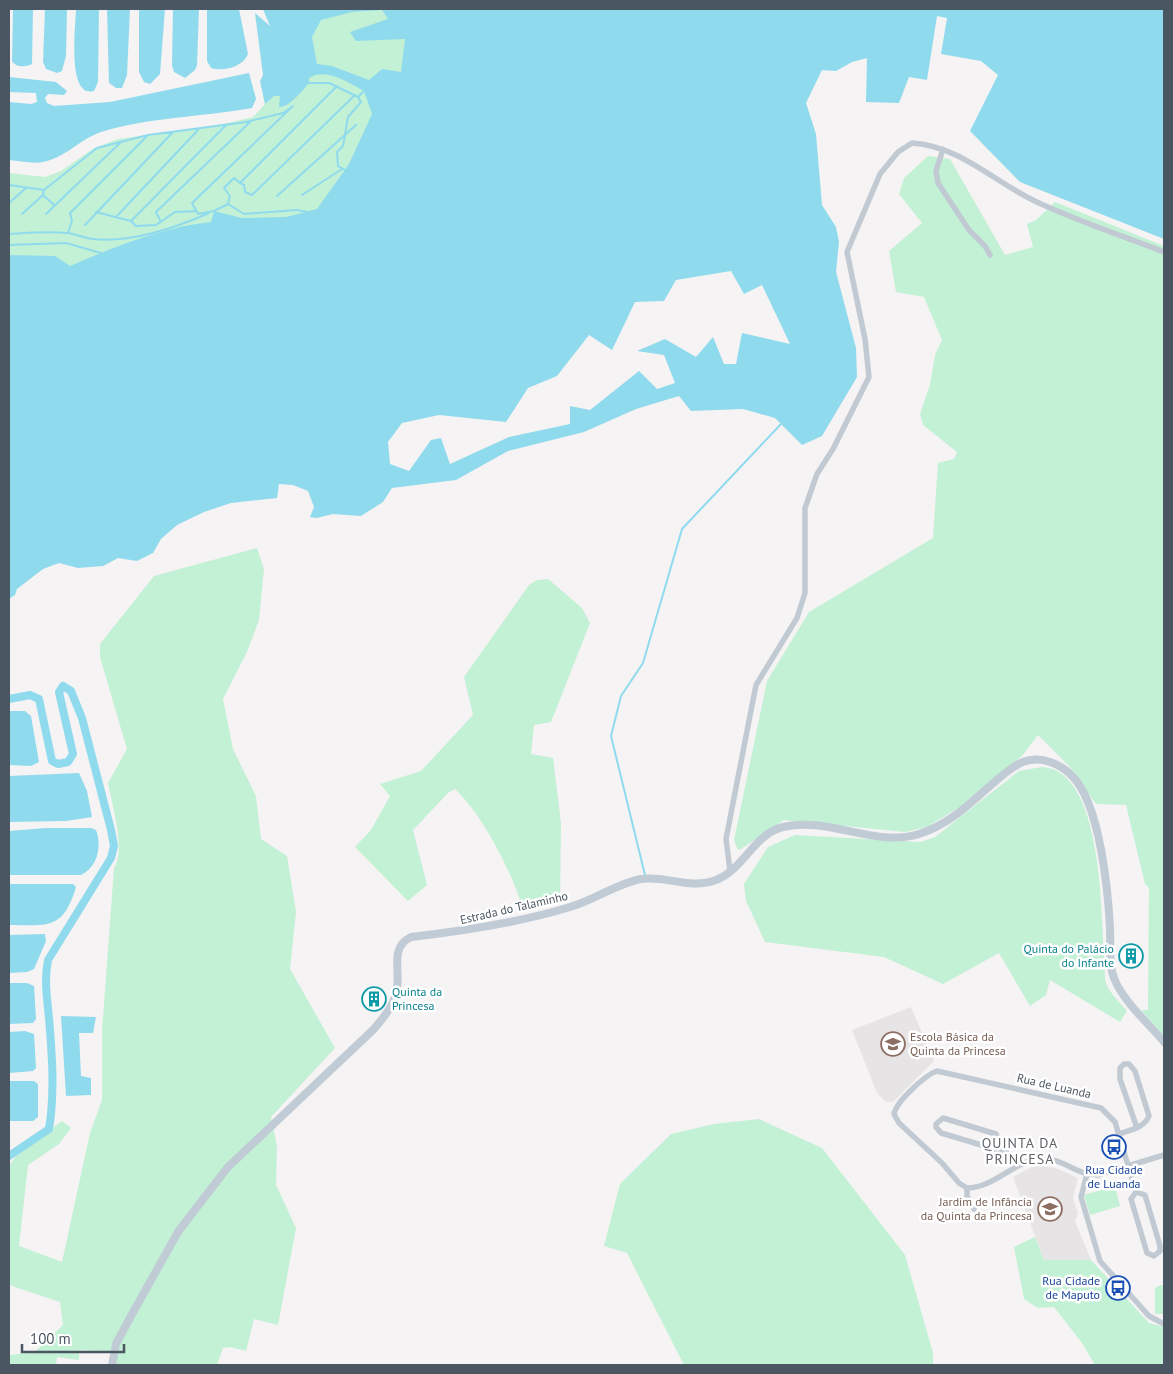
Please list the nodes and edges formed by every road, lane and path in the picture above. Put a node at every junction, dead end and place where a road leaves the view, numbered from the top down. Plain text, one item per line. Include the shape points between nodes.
1 (944, 149) junction
2 (1164, 252) edge
3 (990, 255) dead end
4 (730, 871) junction
5 (1164, 1042) edge
6 (1137, 1128) junction
7 (1119, 1134) junction
8 (1005, 1152) junction
9 (1164, 1155) edge
10 (1015, 1166) junction
11 (1128, 1166) junction
12 (1087, 1174) junction
13 (967, 1188) junction
14 (1136, 1192) junction
15 (974, 1209) dead end
16 (1164, 1324) edge
17 (112, 1365) edge

1 - 2 street via 1039,203
1 - 3 street via 936,171 938,183
1 - 4 street via 912,142 898,152 880,174 847,252 865,339 869,377 817,474 805,508 805,593 797,618 756,685 726,839
4 - 5 main road, Estrada do Talaminho via 768,834 782,827 820,827 895,837 935,829 1010,770 1036,759 1049,762 1067,771 1082,788 1089,804 1106,877 1113,975 1121,991
4 - 17 main road, Estrada do Talaminho via 718,880 702,884 645,878 552,912 404,940 398,948 398,986 389,1010 367,1035 228,1167 178,1232 124,1329 113,1352
6 - 6 street via 1149,1116 1135,1071 1129,1064 1124,1064 1120,1068 1120,1079
6 - 7 street
7 - 11 street, Rua de Luanda
7 - 13 street, Rua de Luanda via 1115,1122 1101,1108 937,1071 896,1106 894,1114 899,1123
8 - 8 street via 996,1134 943,1118 936,1124 941,1133
8 - 10 street
9 - 11 street
10 - 12 street via 1046,1158
10 - 13 street via 978,1187
11 - 12 street via 1098,1175
11 - 14 street, Rua de Luanda
12 - 16 street via 1081,1196 1100,1261 1149,1316
13 - 15 street via 967,1196
14 - 14 street via 1131,1199 1147,1253 1154,1256 1160,1252 1160,1246 1145,1195

